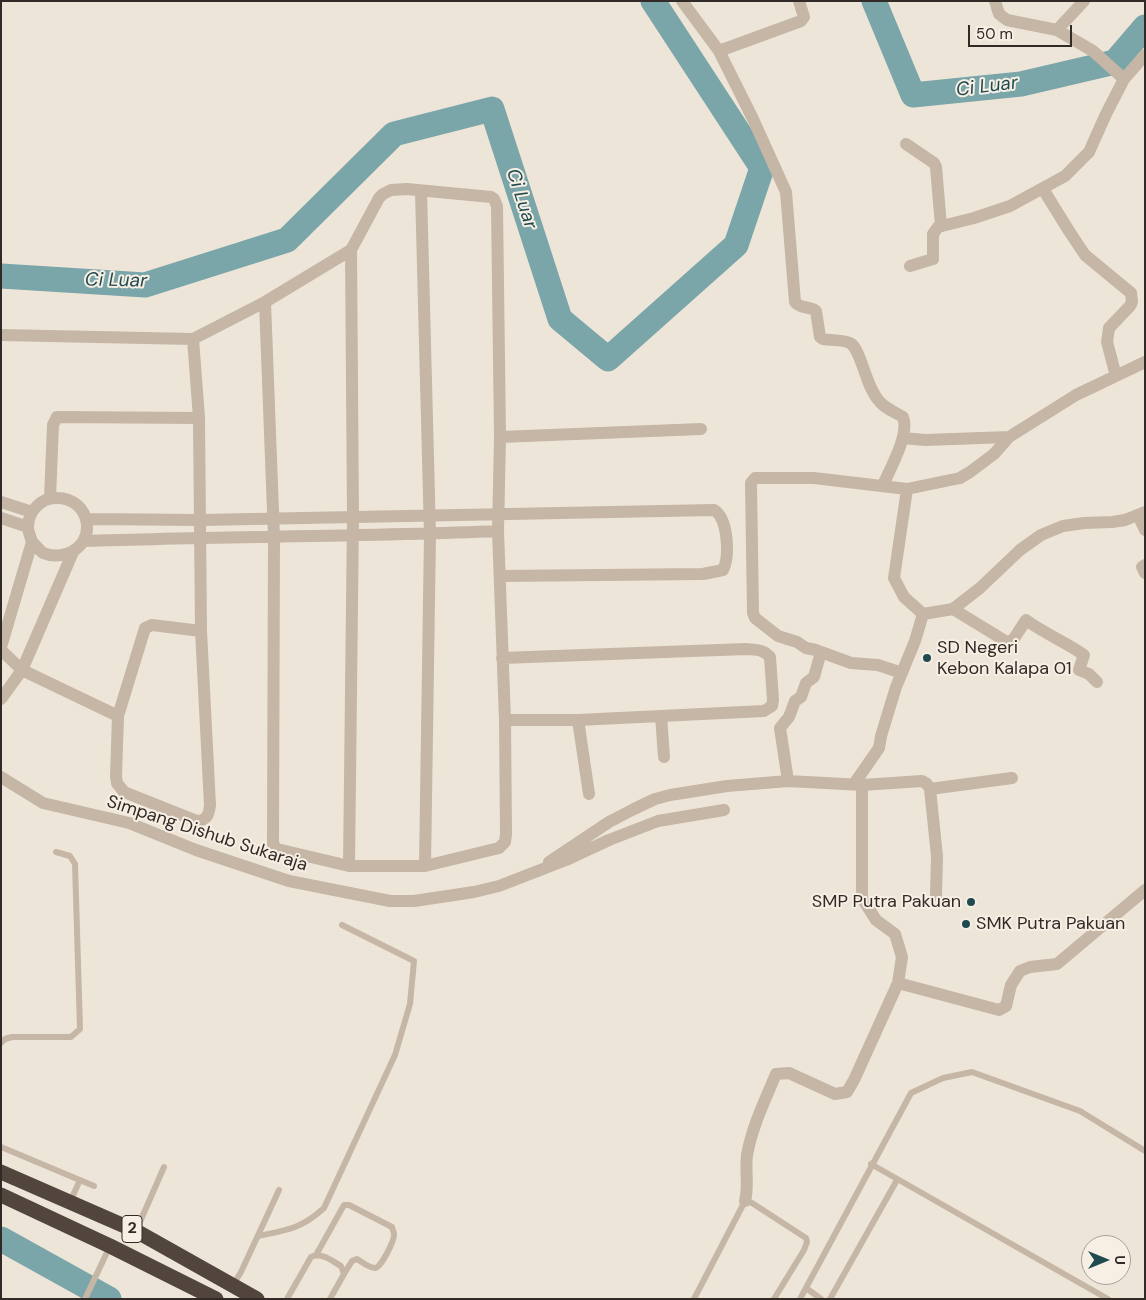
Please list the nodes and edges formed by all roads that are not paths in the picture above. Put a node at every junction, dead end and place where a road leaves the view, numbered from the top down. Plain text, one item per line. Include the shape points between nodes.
1 (682, 1) edge
2 (799, 1) edge
3 (995, 1) edge
4 (1084, 1) edge
5 (1057, 30) junction
6 (720, 51) junction
7 (1145, 55) edge
8 (1122, 77) junction
9 (906, 144) dead end
10 (1043, 189) junction
11 (421, 191) junction
12 (941, 226) junction
13 (351, 250) junction
14 (910, 266) dead end
15 (265, 302) junction
16 (1, 335) edge
17 (193, 339) junction
18 (1145, 362) edge
19 (1116, 376) junction
20 (199, 418) junction
21 (701, 429) dead end
22 (500, 436) junction
23 (1009, 437) junction
24 (903, 438) junction
25 (883, 486) junction
26 (907, 489) junction
27 (50, 498) junction
28 (1, 502) edge
29 (32, 512) junction
30 (500, 514) junction
31 (1142, 514) edge
32 (430, 515) junction
33 (353, 517) junction
34 (1, 518) edge
35 (87, 519) junction
36 (274, 519) junction
37 (201, 520) junction
38 (28, 527) junction
39 (1145, 530) edge
40 (498, 531) junction
41 (430, 534) junction
42 (353, 535) junction
43 (202, 537) junction
44 (274, 537) junction
45 (84, 540) junction
46 (32, 542) junction
47 (73, 552) junction
48 (1145, 565) edge
49 (1145, 573) edge
50 (500, 576) junction
51 (953, 609) junction
52 (923, 614) junction
53 (202, 631) junction
54 (1, 649) edge
55 (821, 652) junction
56 (502, 658) junction
57 (22, 670) junction
58 (902, 673) junction
59 (1097, 682) dead end
60 (1, 699) edge
61 (118, 716) junction
62 (661, 716) junction
63 (505, 720) junction
64 (578, 720) junction
65 (664, 757) dead end
66 (1, 777) edge
67 (1012, 778) dead end
68 (788, 780) junction
69 (858, 785) junction
70 (930, 789) junction
71 (589, 794) dead end
72 (724, 810) dead end
73 (56, 852) dead end
74 (349, 866) junction
75 (425, 866) junction
76 (538, 871) junction
77 (1145, 890) edge
78 (936, 895) dead end
79 (342, 925) dead end
80 (898, 983) junction
81 (1, 1043) edge
82 (2, 1149) edge
83 (1145, 1151) edge
84 (871, 1164) junction
85 (164, 1167) dead end
86 (1, 1172) edge
87 (80, 1180) junction
88 (897, 1180) junction
89 (94, 1186) dead end
90 (279, 1190) dead end
91 (1, 1195) edge
92 (745, 1201) junction
93 (70, 1202) junction
94 (136, 1231) junction
95 (258, 1236) junction
96 (110, 1246) junction
97 (316, 1255) junction
98 (344, 1274) junction
99 (233, 1285) junction
100 (806, 1288) junction
101 (85, 1299) edge
102 (216, 1299) edge
103 (257, 1299) edge
104 (287, 1299) edge
105 (330, 1299) edge
106 (694, 1299) edge
107 (774, 1299) edge
108 (800, 1299) edge
109 (821, 1299) edge
110 (830, 1299) edge
111 (1108, 1299) edge

1 - 6 street
2 - 6 street via 804,17 801,21
3 - 5 street via 999,14 1007,20
4 - 5 street
5 - 8 street via 1093,51
6 - 24 street via 786,192 794,302 816,311 822,339 852,344 879,402 903,417
7 - 8 street
8 - 10 street via 1089,152 1066,176
9 - 12 street via 936,167
10 - 12 street via 992,213
10 - 19 street via 1085,255 1131,292 1130,306 1109,328 1107,342
11 - 13 street via 391,190 383,194
11 - 22 street via 491,197 496,202
11 - 32 street
12 - 14 street via 933,234 932,260
13 - 15 street
13 - 33 street
15 - 17 street
15 - 36 street
16 - 17 street
17 - 20 street
18 - 19 street
19 - 23 street via 1076,394
20 - 27 street via 57,417 53,425
20 - 37 street
21 - 22 street
22 - 30 street
23 - 24 street
23 - 26 street via 994,454 960,478
24 - 25 street
25 - 26 street
25 - 55 street via 814,478 755,478 751,483 752,613 778,636
26 - 52 street via 894,578 904,597
27 - 29 street
27 - 35 street via 66,498 79,506
28 - 29 street
29 - 38 street
30 - 32 street
30 - 40 street
30 - 50 street via 714,510 719,514 728,544 723,570 703,574
31 - 39 street
31 - 51 street via 1112,522 1063,526 1041,535
32 - 33 street
32 - 41 street
33 - 36 street
33 - 42 street
34 - 38 street
35 - 37 street
35 - 45 street
36 - 37 street
36 - 44 street
37 - 43 street
38 - 46 street
40 - 41 street
40 - 50 street
41 - 42 street
41 - 75 street
42 - 44 street
42 - 74 street
43 - 44 street
43 - 45 street
43 - 53 street
44 - 74 street via 272,841 277,849
45 - 47 street
46 - 47 street via 51,555
46 - 54 street
47 - 57 street
48 - 49 street via 1142,567
50 - 56 street
51 - 52 street
51 - 59 street via 1007,642 1013,640 1026,620 1084,655 1080,670
52 - 58 street
53 - 61 street via 152,625 145,628
53 - 61 street via 210,805 210,812 204,820 197,821 121,789 116,777
54 - 57 street
55 - 58 street via 851,663
55 - 68 street via 814,677 806,683 790,717 780,728
56 - 62 street via 746,649 762,650 770,658 773,700 768,709
56 - 63 street
57 - 60 street
57 - 61 street
58 - 69 street via 880,748
62 - 64 street
62 - 65 street
63 - 64 street
63 - 75 street via 505,842 499,848
64 - 71 street
66 - 76 street, Simpang Dishub Sukaraja via 43,803 129,824 289,881 390,901 414,901 474,892
67 - 70 street
68 - 69 street
68 - 76 street via 728,786 655,799 610,822
69 - 70 street via 922,781
69 - 80 street via 862,898 876,920 895,934 902,957
70 - 78 street via 937,856
72 - 76 street, Simpang Dishub Sukaraja via 658,821
73 - 81 lane via 70,856 75,864 80,1030 72,1037 12,1037
74 - 75 street
77 - 80 street via 1057,964 1020,971 1002,1009
79 - 95 lane via 414,961 410,1004 394,1055 324,1208 297,1227
80 - 92 street via 847,1092 835,1094 789,1073 776,1074 750,1138
82 - 87 lane
83 - 84 lane via 1080,1111 972,1072 943,1078 911,1093
84 - 88 lane
84 - 100 lane
85 - 94 lane
86 - 93 highway, 2
87 - 89 lane
87 - 93 lane
88 - 110 lane
88 - 111 lane
90 - 95 lane
91 - 96 highway, 2
92 - 106 lane
92 - 107 lane via 806,1238 804,1250
93 - 94 highway, 2
94 - 99 highway, 2
95 - 99 lane
96 - 101 lane
96 - 102 highway, 2
97 - 98 lane via 341,1266
97 - 98 lane via 344,1205 392,1227 394,1238 378,1268 357,1259
97 - 104 lane via 311,1257
98 - 105 lane
99 - 103 highway, 2
100 - 108 lane
100 - 109 lane

